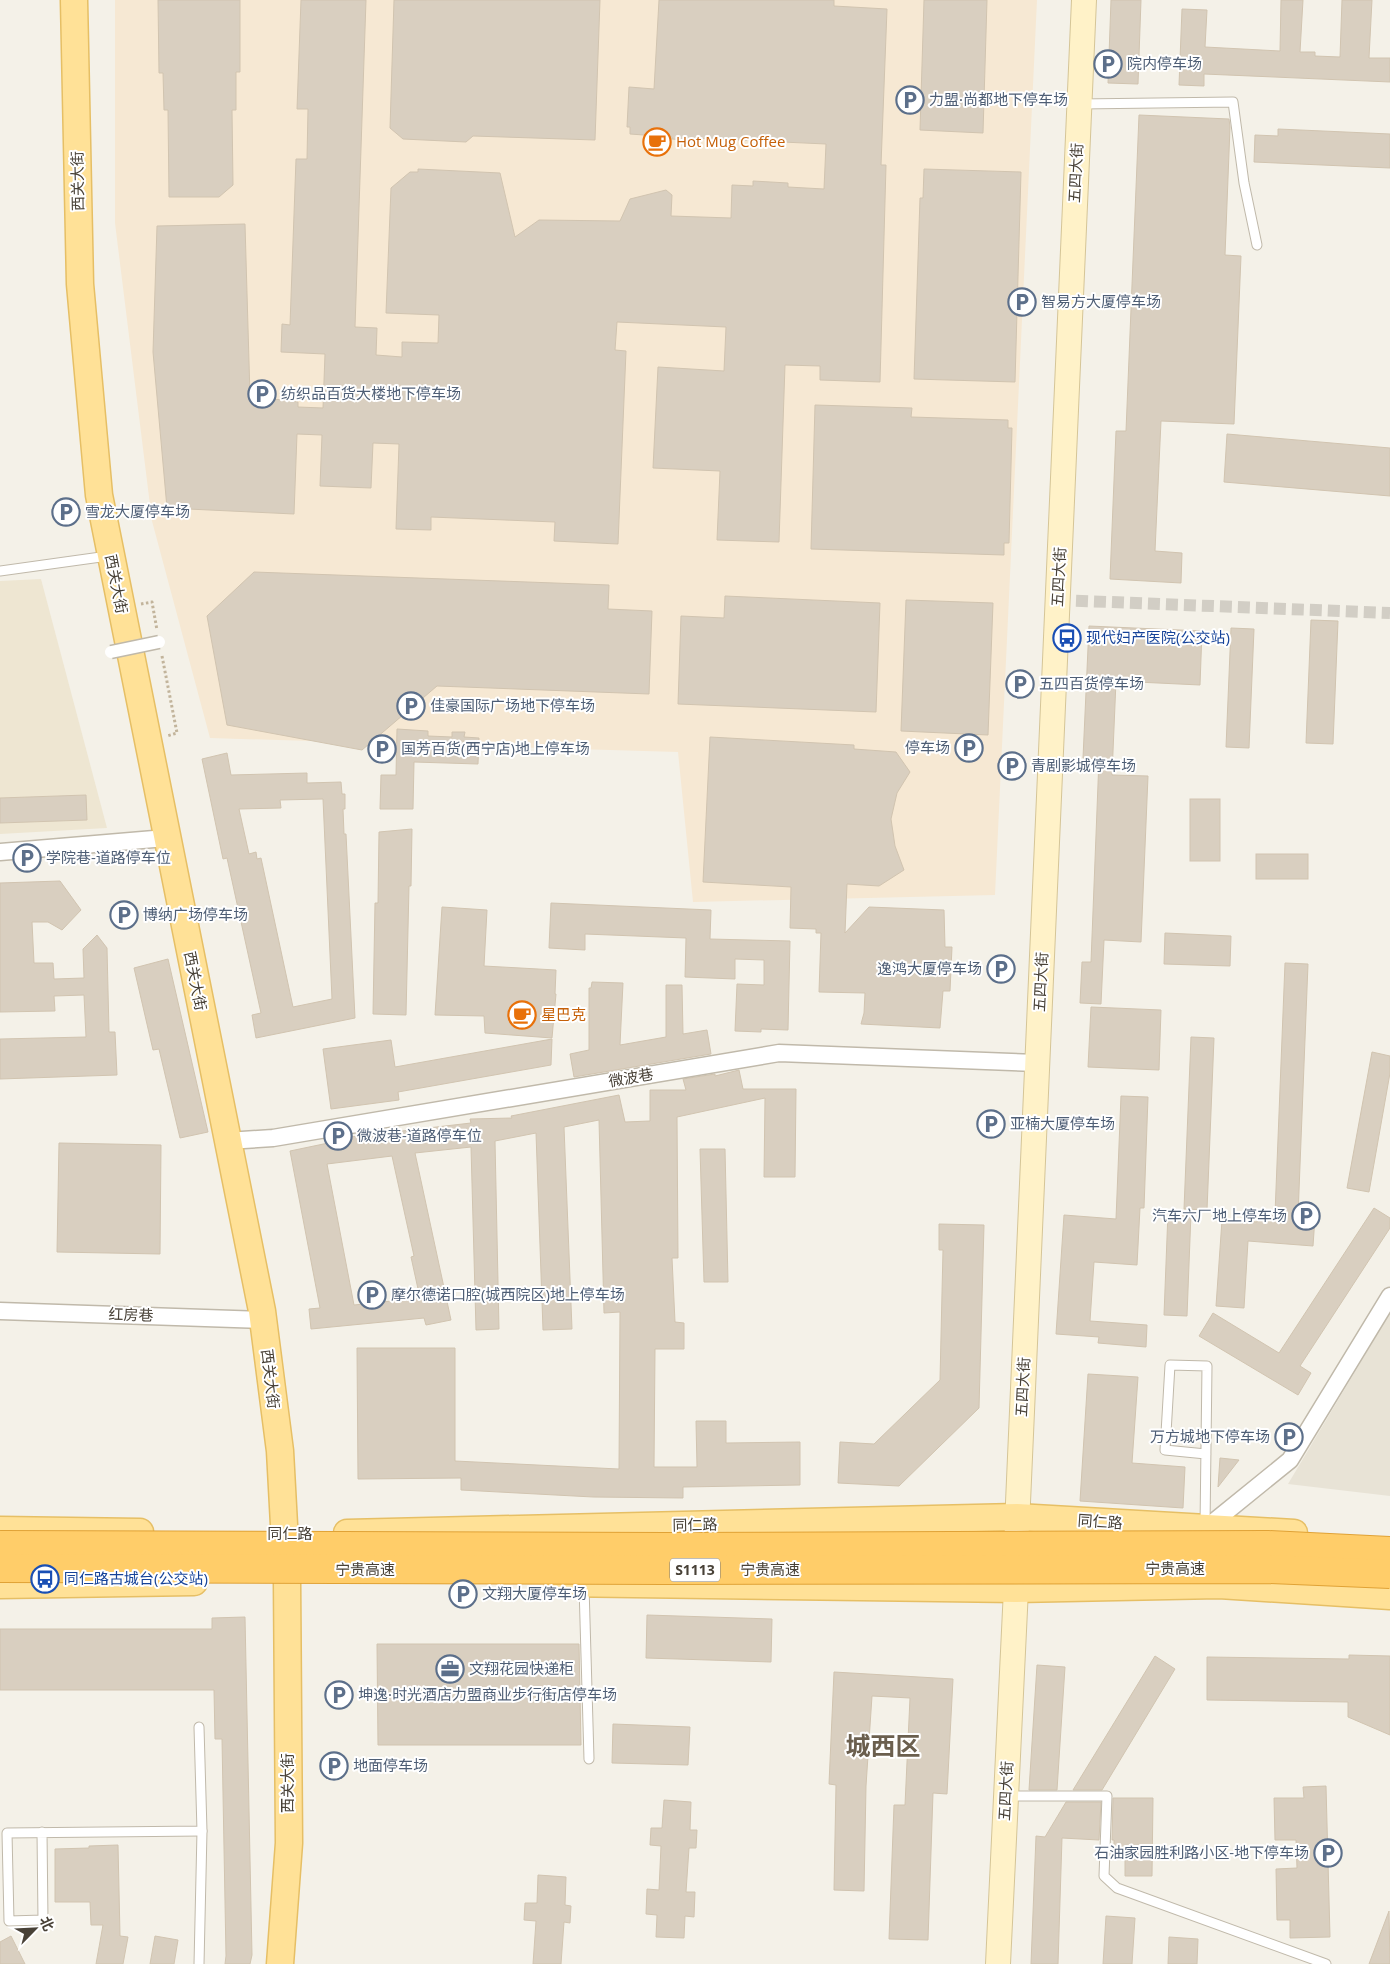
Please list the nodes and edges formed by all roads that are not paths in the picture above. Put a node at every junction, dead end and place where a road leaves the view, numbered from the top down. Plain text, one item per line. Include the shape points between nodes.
1 (74, 0) edge
2 (1084, 0) edge
3 (1080, 104) junction
4 (1257, 245) dead end
5 (111, 555) junction
6 (0, 571) edge
7 (159, 642) road end
8 (111, 652) dead end
9 (166, 838) junction
10 (0, 852) edge
11 (1037, 1063) junction
12 (228, 1141) junction
13 (1390, 1296) edge
14 (0, 1311) edge
15 (263, 1320) junction
16 (1206, 1454) junction
17 (1017, 1517) junction
18 (1205, 1529) junction
19 (0, 1530) edge
20 (286, 1535) junction
21 (1390, 1537) edge
22 (0, 1545) edge
23 (1390, 1551) edge
24 (0, 1568) edge
25 (1390, 1574) edge
26 (288, 1580) junction
27 (584, 1583) junction
28 (0, 1585) edge
29 (1016, 1589) junction
30 (1390, 1596) edge
31 (199, 1727) dead end
32 (589, 1758) dead end
33 (1006, 1796) junction
34 (202, 1831) junction
35 (42, 1832) junction
36 (4, 1921) edge
37 (199, 1964) edge
38 (280, 1964) edge
39 (998, 1964) edge
40 (1326, 1964) edge

1 - 5 main road, 西关大街 via 80,284 99,495
2 - 3 main road, 五四大街
3 - 4 lane via 1233,102 1244,183
3 - 11 main road, 五四大街
5 - 6 lane
5 - 9 main road, 西关大街
7 - 8 street, bridge
9 - 10 street
9 - 12 main road, 西关大街
11 - 12 street, 微波巷 via 779,1053 272,1138
11 - 17 main road, 五四大街
12 - 15 main road, 西关大街
13 - 18 street via 1290,1460
14 - 15 street, 红房巷
15 - 20 main road, 西关大街 via 280,1451
16 - 16 lane via 1207,1366 1170,1365 1165,1450
16 - 18 lane
17 - 18 main road, 同仁路
17 - 20 main road, 同仁路
17 - 29 main road, 五四大街
18 - 21 main road, 同仁路
19 - 20 main road, 同仁路
20 - 26 main road, 西关大街
22 - 23 highway, 宁贵高速 / S1113, bridge via 1268,1545
24 - 25 highway, 宁贵高速 / S1113, bridge via 1268,1569
26 - 27 main road
26 - 28 main road
26 - 38 main road, 西关大街 via 288,1843
27 - 29 main road
27 - 32 lane
29 - 30 main road via 1219,1585
29 - 33 main road, 五四大街
31 - 34 lane
33 - 39 main road, 五四大街
33 - 40 lane via 1107,1796 1104,1876 1117,1888
34 - 35 lane
34 - 37 lane
35 - 36 lane via 7,1833
35 - 36 lane via 43,1920

